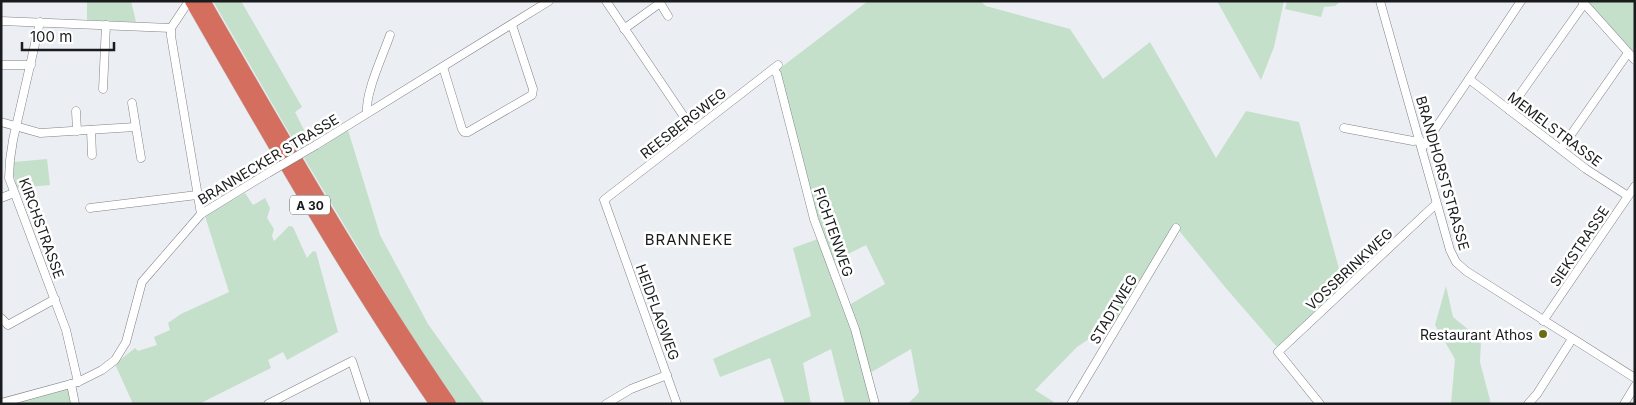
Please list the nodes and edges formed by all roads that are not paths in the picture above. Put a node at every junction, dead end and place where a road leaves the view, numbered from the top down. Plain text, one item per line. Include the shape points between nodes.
1 (190, 1) edge
2 (203, 1) edge
3 (549, 1) edge
4 (606, 1) edge
5 (1380, 1) edge
6 (1521, 1) edge
7 (660, 2) edge
8 (1583, 2) edge
9 (668, 16) dead end
10 (1, 21) edge
11 (40, 22) junction
12 (106, 25) junction
13 (512, 25) junction
14 (171, 28) junction
15 (624, 29) junction
16 (390, 36) dead end
17 (1628, 53) junction
18 (1635, 60) edge
19 (1, 65) edge
20 (31, 65) junction
21 (443, 67) junction
22 (775, 67) joint
23 (1469, 79) junction
24 (104, 88) dead end
25 (132, 103) dead end
26 (1509, 110) junction
27 (76, 111) dead end
28 (367, 113) junction
29 (1, 122) edge
30 (17, 127) junction
31 (135, 127) junction
32 (1344, 128) dead end
33 (91, 130) junction
34 (693, 130) junction
35 (77, 131) junction
36 (1421, 144) junction
37 (1562, 149) junction
38 (92, 155) dead end
39 (141, 158) dead end
40 (1635, 186) edge
41 (14, 193) junction
42 (198, 196) junction
43 (1628, 196) junction
44 (1, 198) edge
45 (604, 200) joint
46 (1436, 204) junction
47 (90, 208) dead end
48 (201, 214) junction
49 (1176, 228) dead end
50 (55, 299) junction
51 (1, 318) edge
52 (1543, 321) junction
53 (1572, 339) junction
54 (667, 375) junction
55 (1635, 378) edge
56 (75, 383) junction
57 (1635, 386) edge
58 (1, 403) edge
59 (75, 404) edge
60 (268, 404) edge
61 (366, 404) edge
62 (437, 404) edge
63 (449, 404) edge
64 (606, 404) edge
65 (677, 404) edge
66 (875, 404) edge
67 (1071, 404) edge
68 (1320, 404) edge
69 (1528, 404) edge
70 (1624, 404) edge

1 - 14 street
1 - 62 highway, A 30 via 323,227
2 - 63 highway, A 30 via 351,253
3 - 13 street, BRANNECKER STRASSE
4 - 15 street
5 - 36 street, BRANDHORSTSTRASSE
6 - 23 street
7 - 9 street
7 - 15 street
8 - 17 street
8 - 26 street
10 - 11 street
11 - 12 street
11 - 20 street, KIRCHSTRASSE
12 - 14 street
12 - 24 street
13 - 21 street, BRANNECKER STRASSE
13 - 21 street via 533,89 532,95 464,132
14 - 42 street
15 - 34 street
16 - 28 street via 376,72
17 - 18 street
17 - 37 street
19 - 20 street
20 - 30 street, KIRCHSTRASSE
21 - 28 street, BRANNECKER STRASSE
22 - 34 street, REESBERGWEG
22 - 66 street, FICHTENWEG via 814,219 855,329
23 - 26 street, MEMELSTRASSE
23 - 36 street
25 - 31 street
26 - 37 street, MEMELSTRASSE
27 - 35 street
28 - 48 street, BRANNECKER STRASSE, bridge
29 - 30 street
30 - 35 street via 40,133
30 - 41 street, KIRCHSTRASSE via 9,178
31 - 33 street
31 - 39 street
32 - 36 street
33 - 35 street
33 - 38 street
34 - 45 street, REESBERGWEG
36 - 46 street, BRANDHORSTSTRASSE
37 - 43 street, MEMELSTRASSE
40 - 43 street, SIEKSTRASSE
41 - 44 street
41 - 50 street, KIRCHSTRASSE
42 - 47 street
42 - 48 street
43 - 52 street, SIEKSTRASSE
45 - 54 street, HEIDFLAGWEG
46 - 52 street, BRANDHORSTSTRASSE via 1456,262
46 - 68 street, VOSSBRINKWEG via 1278,352
48 - 56 street, BRANNECKER STRASSE via 142,282 126,342 114,360 102,370
49 - 67 street, STADTWEG
50 - 51 street via 8,324
50 - 56 street, KIRCHSTRASSE via 66,330
52 - 53 street, BRANDHORSTSTRASSE
53 - 55 street, BRANDHORSTSTRASSE
53 - 69 street
54 - 64 street via 631,389
54 - 65 street, HEIDFLAGWEG
56 - 58 street, BRANNECKER STRASSE
56 - 59 street, KIRCHSTRASSE
57 - 70 street
60 - 61 street via 352,361

